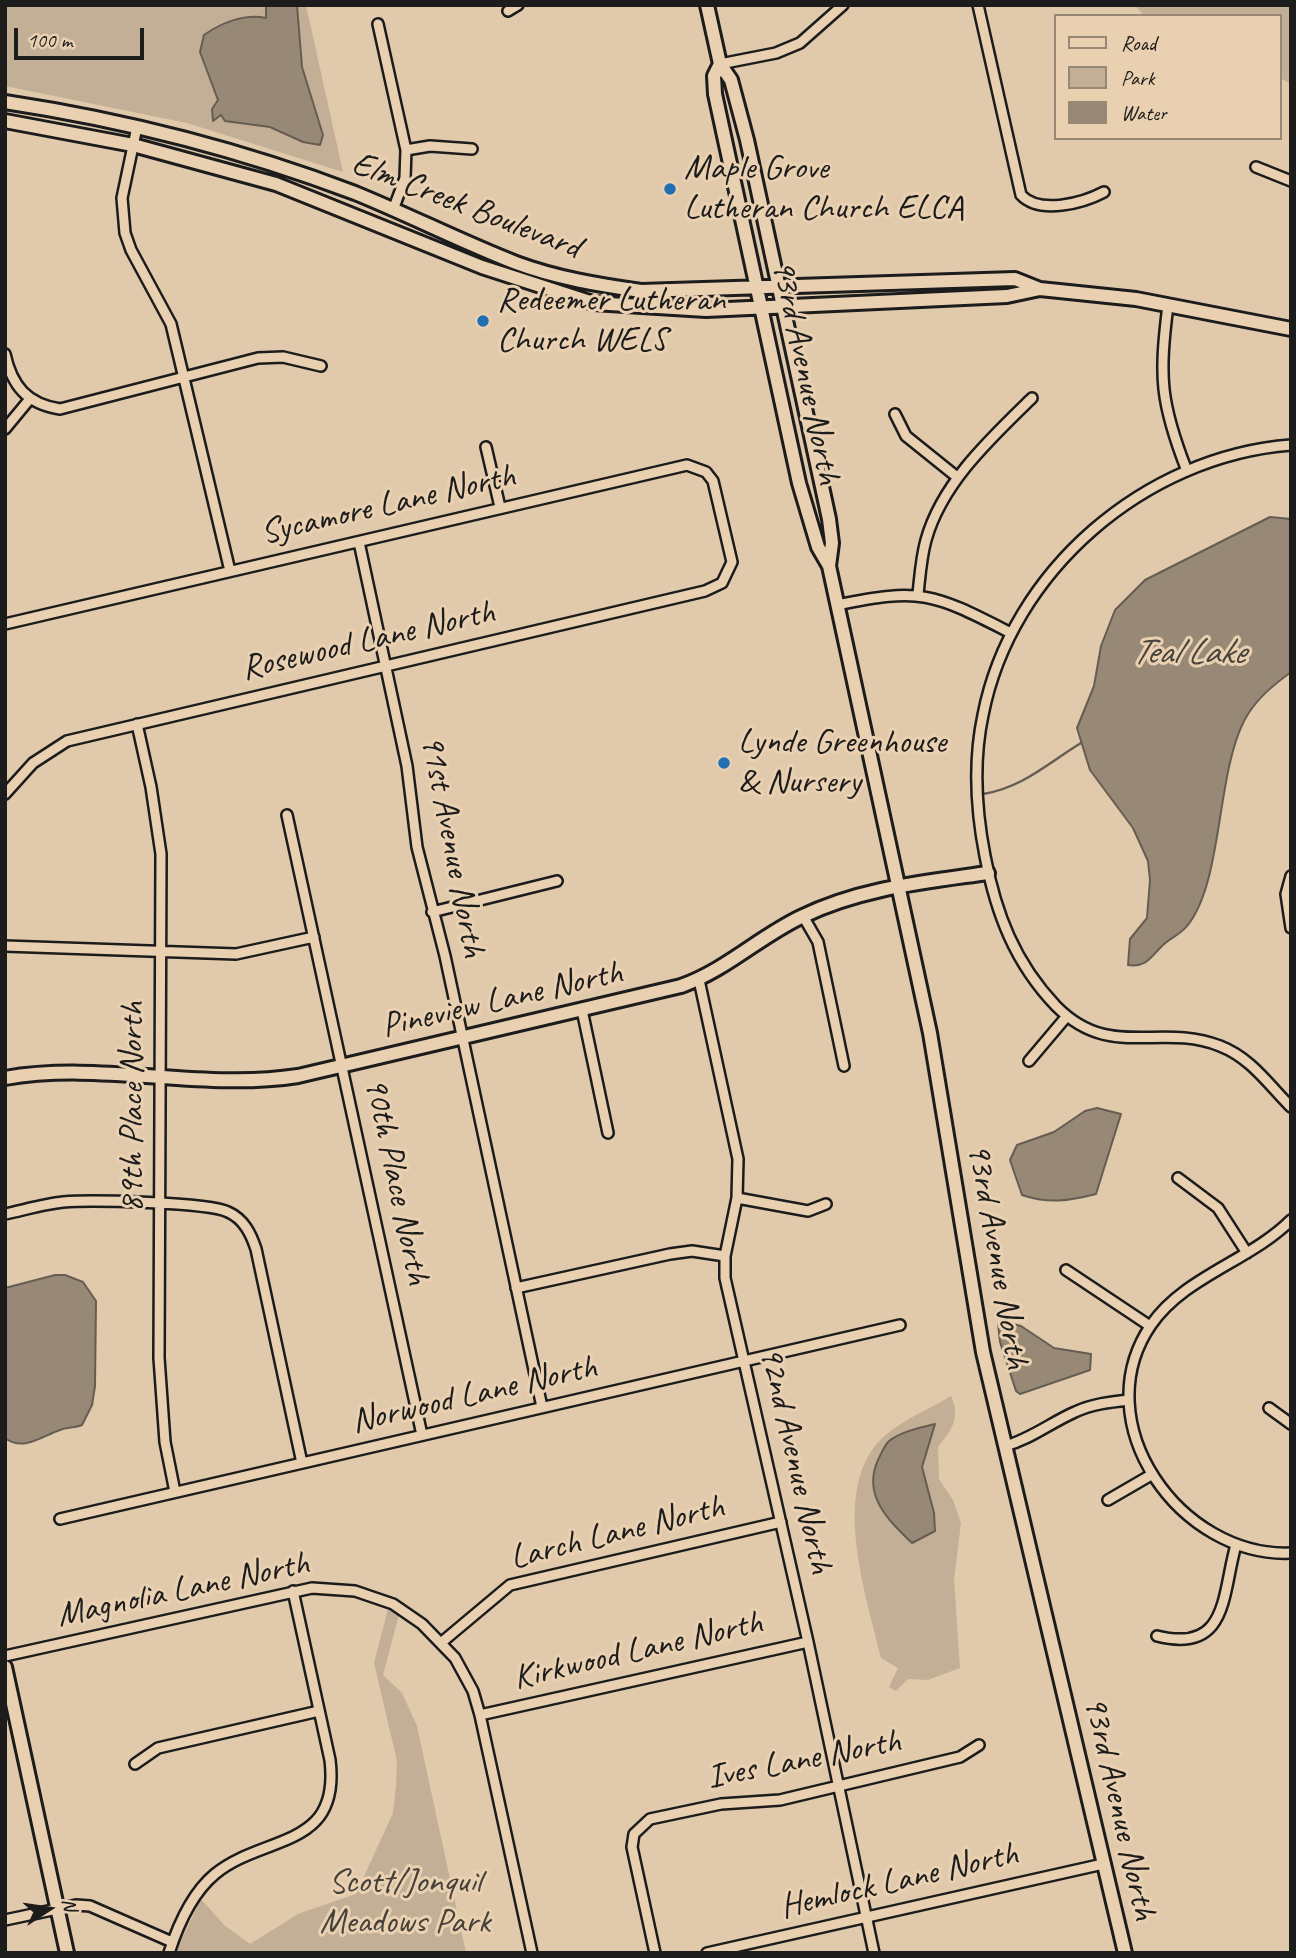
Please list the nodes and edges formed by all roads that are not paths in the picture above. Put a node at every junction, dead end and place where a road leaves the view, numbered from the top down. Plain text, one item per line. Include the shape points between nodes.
1 (518, 5) edge
2 (707, 5) edge
3 (843, 5) edge
4 (978, 5) edge
5 (508, 11) dead end
6 (378, 24) dead end
7 (720, 64) junction
8 (5, 102) edge
9 (5, 121) edge
10 (137, 127) junction
11 (133, 145) junction
12 (472, 149) dead end
13 (406, 150) junction
14 (1256, 167) dead end
15 (1291, 181) edge
16 (1104, 192) dead end
17 (393, 210) junction
18 (758, 287) junction
19 (779, 287) junction
20 (1040, 289) junction
21 (781, 304) junction
22 (1168, 304) junction
23 (761, 305) junction
24 (1291, 329) edge
25 (5, 355) edge
26 (321, 366) dead end
27 (184, 376) junction
28 (1032, 398) dead end
29 (29, 400) junction
30 (895, 414) dead end
31 (5, 429) edge
32 (1291, 445) edge
33 (486, 447) dead end
34 (1188, 471) junction
35 (957, 477) junction
36 (500, 508) junction
37 (359, 542) junction
38 (729, 546) joint
39 (830, 566) junction
40 (230, 571) junction
41 (918, 594) junction
42 (837, 605) junction
43 (5, 624) edge
44 (1011, 633) junction
45 (386, 665) junction
46 (137, 724) junction
47 (5, 794) edge
48 (287, 815) dead end
49 (988, 873) junction
50 (1291, 876) edge
51 (556, 881) dead end
52 (899, 886) junction
53 (432, 912) junction
54 (803, 916) junction
55 (1291, 928) edge
56 (314, 937) junction
57 (5, 946) edge
58 (162, 951) junction
59 (699, 980) junction
60 (582, 1010) junction
61 (1067, 1016) junction
62 (463, 1038) junction
63 (1029, 1061) dead end
64 (343, 1065) junction
65 (844, 1066) dead end
66 (5, 1078) edge
67 (161, 1078) junction
68 (1291, 1107) edge
69 (608, 1133) dead end
70 (1178, 1178) dead end
71 (737, 1198) junction
72 (826, 1204) dead end
73 (160, 1205) junction
74 (5, 1214) edge
75 (1291, 1220) edge
76 (1247, 1253) junction
77 (725, 1256) junction
78 (1066, 1270) dead end
79 (516, 1289) junction
80 (900, 1325) dead end
81 (1150, 1326) junction
82 (744, 1362) junction
83 (1129, 1400) junction
84 (542, 1407) junction
85 (1269, 1408) dead end
86 (1291, 1424) edge
87 (422, 1435) junction
88 (1005, 1446) junction
89 (302, 1463) junction
90 (1151, 1475) junction
91 (175, 1492) junction
92 (1108, 1500) dead end
93 (60, 1519) dead end
94 (781, 1522) junction
95 (1236, 1545) junction
96 (1291, 1553) edge
97 (293, 1591) junction
98 (1157, 1636) dead end
99 (442, 1642) junction
100 (808, 1642) junction
101 (5, 1656) edge
102 (5, 1667) edge
103 (319, 1711) junction
104 (480, 1715) junction
105 (979, 1745) dead end
106 (135, 1764) dead end
107 (839, 1787) junction
108 (1103, 1864) junction
109 (58, 1909) junction
110 (866, 1917) junction
111 (5, 1920) edge
112 (172, 1942) junction
113 (67, 1953) edge
114 (169, 1953) edge
115 (532, 1953) edge
116 (655, 1953) edge
117 (707, 1953) edge
118 (874, 1953) edge
119 (1125, 1953) edge

1 - 5 street
2 - 7 street, 93rd Avenue North
3 - 7 street via 800,43 776,53
4 - 16 street via 1021,195 1040,204 1085,202
6 - 13 street
7 - 18 street, 93rd Avenue North via 713,76 715,94
7 - 19 street, 93rd Avenue North via 734,91
8 - 10 street, Elm Creek Boulevard
9 - 11 street, Elm Creek Boulevard
10 - 11 street
10 - 17 street, Elm Creek Boulevard via 253,158
11 - 23 street, Elm Creek Boulevard via 276,184 482,267 593,303 706,310
11 - 27 street via 122,198 125,233 171,324
12 - 13 street via 430,146
13 - 17 street via 405,178
14 - 15 street
17 - 18 street, Elm Creek Boulevard via 518,264 599,285 641,291
18 - 19 street, Elm Creek Boulevard
18 - 23 street, 93rd Avenue North
19 - 20 street, Elm Creek Boulevard via 1015,279
19 - 21 street, 93rd Avenue North
20 - 21 street, Elm Creek Boulevard via 1007,296
20 - 22 street, Elm Creek Boulevard
21 - 23 street, Elm Creek Boulevard
21 - 39 street, 93rd Avenue North via 829,519
22 - 24 street, Elm Creek Boulevard
22 - 34 street via 1163,395
23 - 39 street, 93rd Avenue North via 799,483 818,547
25 - 29 street via 13,380
26 - 27 street via 271,357
27 - 29 street via 69,409
27 - 40 street
28 - 35 street
29 - 31 street
30 - 35 street via 906,436
32 - 34 street via 1239,454
33 - 36 street
34 - 44 street via 1094,528 1044,580
35 - 41 street via 926,540
36 - 37 street, Sycamore Lane North
36 - 38 street, Sycamore Lane North via 678,467 697,467 706,472 717,491
37 - 40 street, Sycamore Lane North
37 - 45 street, 91st Avenue North
38 - 45 street, Rosewood Lane North via 729,573 713,589
39 - 42 street, 93rd Avenue North
40 - 43 street, Sycamore Lane North
41 - 42 street via 899,593
41 - 44 street via 955,605
42 - 52 street, 93rd Avenue North
44 - 49 street via 990,686 979,741 977,797
45 - 46 street, Rosewood Lane North
45 - 53 street, 91st Avenue North
46 - 47 street, Rosewood Lane North via 86,735 49,750
46 - 58 street, 89th Place North via 159,837
48 - 56 street, 90th Place North
49 - 52 street, Pineview Lane North
49 - 61 street via 1015,952 1034,982
50 - 55 street via 1286,894
51 - 53 street
52 - 54 street, Pineview Lane North via 857,895
52 - 88 street, 93rd Avenue North via 930,1033 976,1317
53 - 62 street, 91st Avenue North
54 - 59 street, Pineview Lane North
54 - 65 street via 818,942
56 - 58 street via 236,954
56 - 64 street, 90th Place North
57 - 58 street
58 - 67 street, 89th Place North
59 - 60 street, Pineview Lane North
59 - 71 street, 92nd Avenue North via 738,1159
60 - 62 street, Pineview Lane North
60 - 69 street
61 - 63 street
61 - 68 street via 1085,1029 1111,1037 1181,1037 1221,1046 1256,1069
62 - 64 street, Pineview Lane North
62 - 79 street, 91st Avenue North
64 - 67 street, Pineview Lane North via 270,1080
64 - 87 street, 90th Place North
66 - 67 street, Pineview Lane North via 55,1073
67 - 73 street, 89th Place North
70 - 76 street via 1218,1208
71 - 72 street via 808,1211
71 - 77 street, 92nd Avenue North
73 - 74 street via 62,1202
73 - 89 street via 228,1211 253,1237
73 - 91 street, 89th Place North via 161,1404
75 - 76 street
76 - 81 street via 1182,1294
77 - 79 street via 692,1251 670,1254
77 - 82 street, 92nd Avenue North via 725,1278
78 - 81 street
79 - 84 street, 91st Avenue North
80 - 82 street, Norwood Lane North
81 - 83 street via 1133,1365
82 - 84 street, Norwood Lane North
82 - 94 street, 92nd Avenue North
83 - 88 street via 1095,1404 1031,1438
83 - 90 street via 1140,1451
84 - 87 street, Norwood Lane North
85 - 86 street
87 - 89 street, Norwood Lane North
88 - 108 street, 93rd Avenue North
89 - 91 street, Norwood Lane North
90 - 92 street
90 - 95 street via 1178,1508
91 - 93 street, Norwood Lane North
94 - 99 street, Larch Lane North via 510,1586
94 - 100 street, 92nd Avenue North
95 - 96 street
95 - 98 street via 1224,1602 1213,1625 1192,1639
97 - 99 street, Magnolia Lane North via 331,1588 376,1597 403,1610
97 - 101 street, Magnolia Lane North
97 - 103 street
99 - 104 street via 464,1674
100 - 104 street, Kirkwood Lane North
100 - 107 street, 92nd Avenue North
102 - 109 street
103 - 106 street via 158,1748
103 - 112 street via 332,1776 319,1819 295,1839 215,1874 195,1897
104 - 115 street
105 - 107 street, Ives Lane North via 960,1757
107 - 110 street, 92nd Avenue North
107 - 116 street, Ives Lane North via 780,1800 702,1808 650,1819 638,1828 632,1847
108 - 110 street, Hemlock Lane North
108 - 119 street, 93rd Avenue North
109 - 111 street
109 - 112 street via 90,1906
109 - 113 street
110 - 117 street, Hemlock Lane North
110 - 118 street, 92nd Avenue North
112 - 114 street

